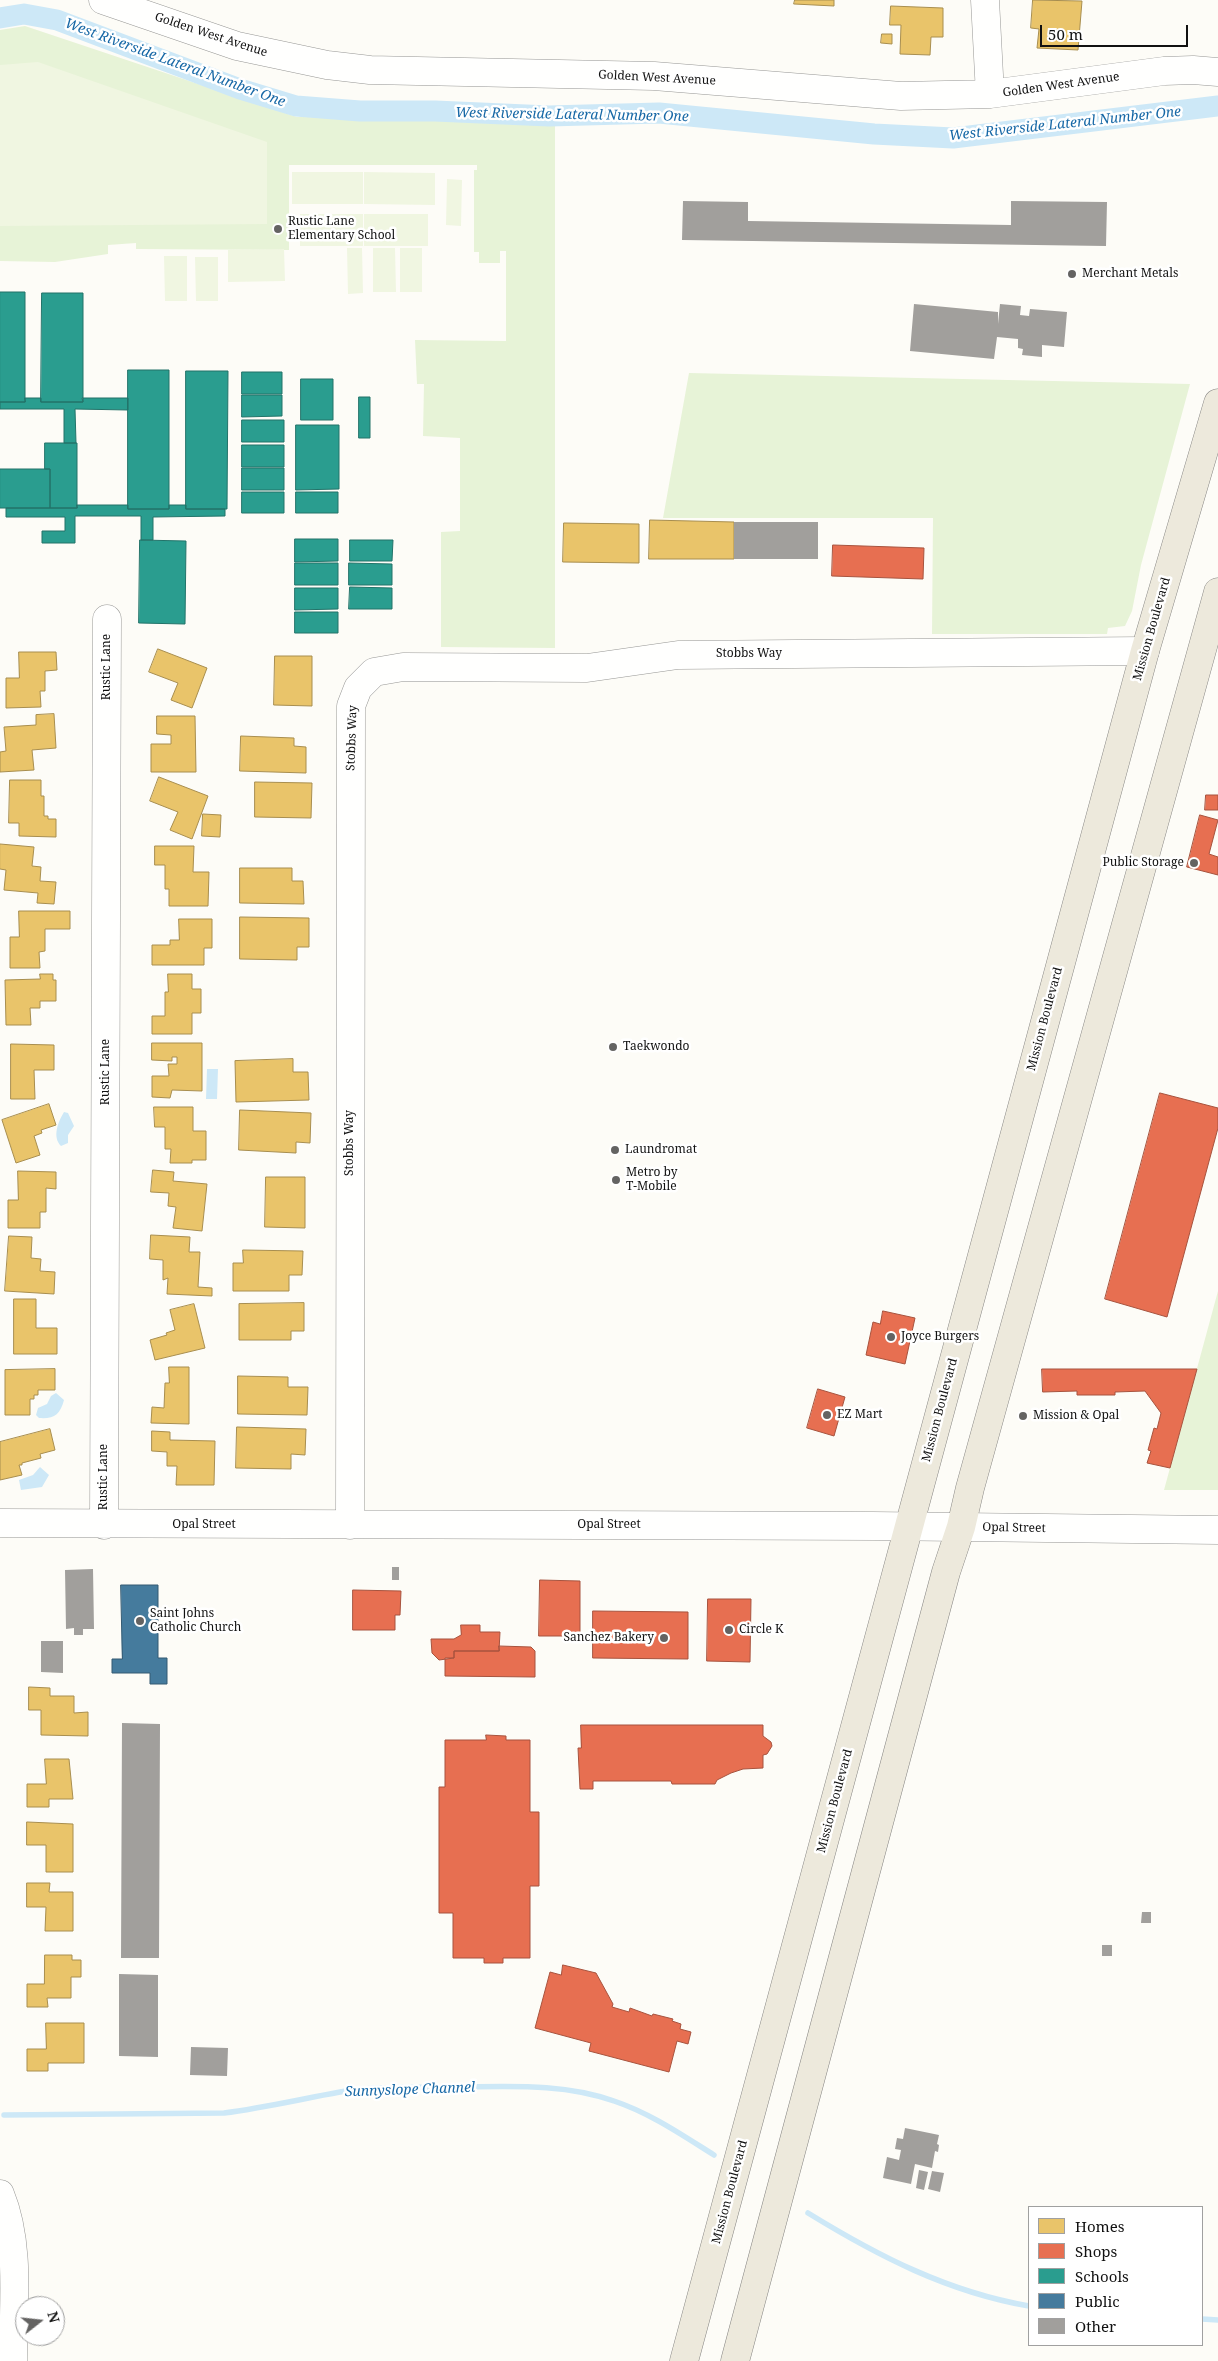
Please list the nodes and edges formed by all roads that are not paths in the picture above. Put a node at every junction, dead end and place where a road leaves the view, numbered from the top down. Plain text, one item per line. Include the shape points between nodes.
1 (104, 0) edge
2 (985, 0) edge
3 (155, 8) edge
4 (1218, 72) edge
5 (990, 94) junction
6 (1218, 403) edge
7 (1218, 592) edge
8 (107, 619) dead end
9 (1145, 651) junction
10 (0, 1523) edge
11 (350, 1524) junction
12 (104, 1525) junction
13 (908, 1527) junction
14 (961, 1528) junction
15 (1218, 1530) edge
16 (0, 2194) edge
17 (13, 2361) edge
18 (684, 2361) edge
19 (735, 2361) edge

1 - 3 street, Golden West Avenue
2 - 5 street
3 - 5 street, Golden West Avenue via 237,46 282,57 370,70 654,76 901,96
4 - 5 street, Golden West Avenue via 1164,71
6 - 9 main road, Mission Boulevard
7 - 14 main road
8 - 12 street, Rustic Lane
9 - 11 street, Stobbs Way via 678,655 587,668 403,667 374,672 358,688 351,706
9 - 13 main road, Mission Boulevard
10 - 12 street, Opal Street
11 - 12 street, Opal Street
11 - 13 street, Opal Street
13 - 14 street, Opal Street
13 - 18 main road, Mission Boulevard
14 - 15 street, Opal Street
14 - 19 main road via 946,1572
16 - 17 street via 7,2211 13,2250

